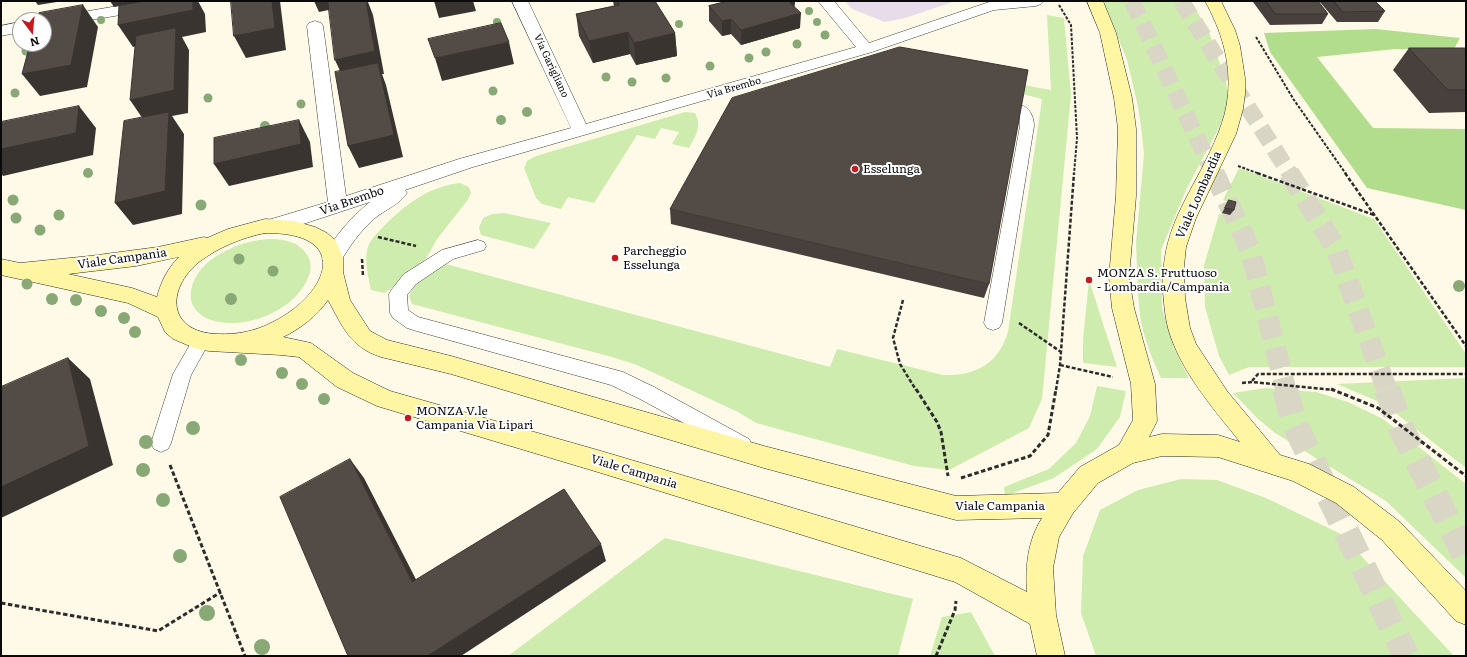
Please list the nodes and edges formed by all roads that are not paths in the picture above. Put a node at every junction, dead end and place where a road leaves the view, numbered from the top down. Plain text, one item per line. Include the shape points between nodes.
1 (173, 1) edge
2 (520, 1) edge
3 (826, 1) edge
4 (1036, 1) edge
5 (1095, 1) edge
6 (1213, 1) edge
7 (52, 22) edge
8 (315, 26) dead end
9 (12, 29) edge
10 (1, 31) edge
11 (866, 49) junction
12 (1020, 109) edge
13 (581, 131) junction
14 (431, 174) junction
15 (338, 204) junction
16 (272, 226) junction
17 (222, 239) junction
18 (478, 246) dead end
19 (332, 266) junction
20 (6, 269) edge
21 (167, 312) junction
22 (994, 316) road end
23 (213, 342) junction
24 (161, 443) road end
25 (1128, 454) junction
26 (764, 457) junction
27 (1271, 462) junction
28 (1064, 504) junction
29 (1466, 611) edge
30 (1042, 615) junction
31 (1051, 656) edge

1 - 7 street
2 - 13 street, Via Garigliano
3 - 11 street
4 - 11 street, Via Brembo via 992,6
5 - 25 street via 1109,40 1123,98 1127,128 1126,196 1119,277 1122,308 1143,384 1145,421
6 - 27 street, Viale Lombardia via 1228,34 1238,73 1238,86 1231,125 1187,217 1177,246 1173,282 1179,328 1194,360
8 - 15 street
9 - 10 street
11 - 13 street, Via Brembo
12 - 22 lane via 1027,118 1027,126
13 - 14 street, Via Brembo
14 - 15 street, Via Brembo
14 - 19 street, Via Brembo via 364,216 344,238
15 - 16 street, Via Brembo
16 - 17 street via 253,228
16 - 19 street via 292,227 311,232 323,241 329,250
17 - 20 street, Viale Campania via 152,257 118,262
17 - 21 street via 195,256 178,273 167,294
18 - 26 lane via 448,254 410,279 398,294 399,313 413,323 616,378
19 - 23 street via 328,284 320,297 292,322 257,338
19 - 26 street, Viale Campania via 339,300 350,320 362,336 381,348
20 - 21 street, Viale Campania via 132,296
21 - 23 street via 177,330 185,335
23 - 24 lane via 182,374
23 - 30 street, Viale Campania via 281,346 303,350 345,380 385,399 961,570
25 - 27 street via 1162,445 1218,446
25 - 28 street via 1089,475
26 - 28 street, Viale Campania via 956,508
27 - 29 street via 1300,472 1345,495 1392,531
28 - 30 street via 1047,533 1039,568
30 - 31 street

